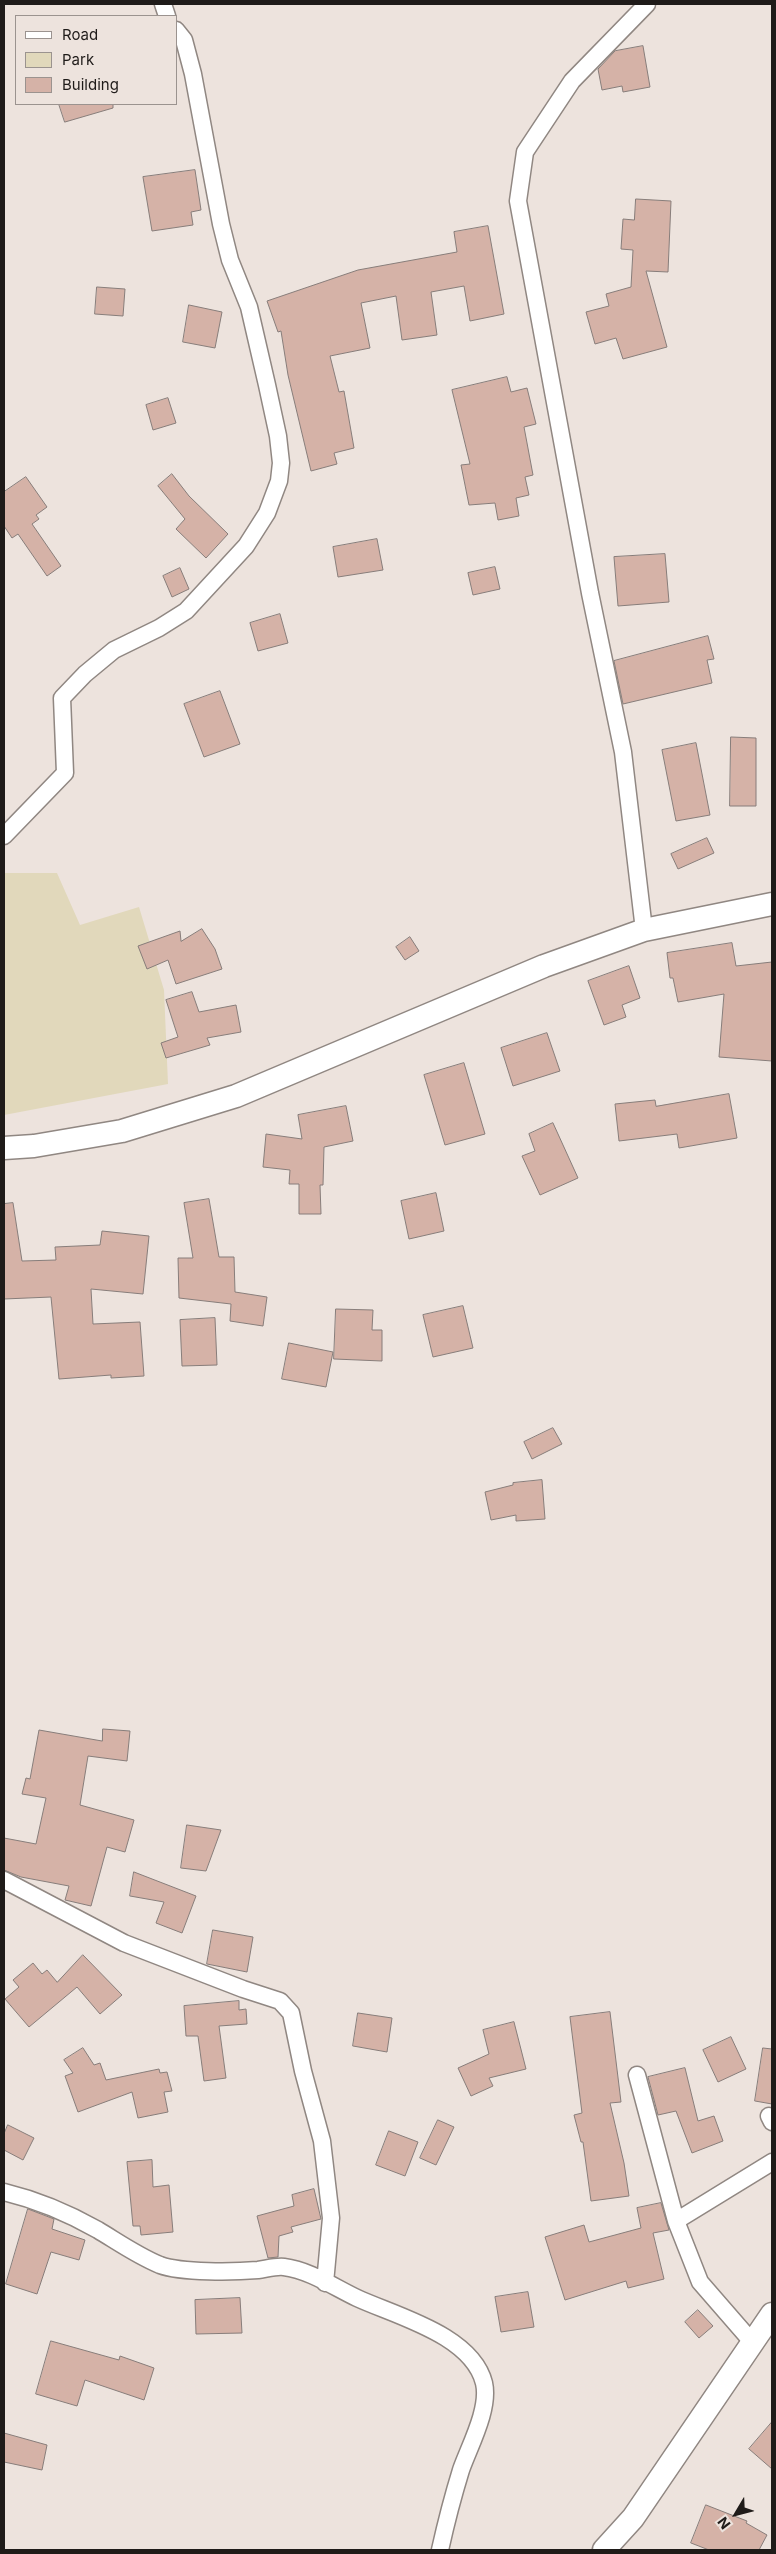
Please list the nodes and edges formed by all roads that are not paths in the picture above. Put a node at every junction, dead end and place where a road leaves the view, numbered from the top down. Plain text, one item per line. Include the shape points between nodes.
1 (647, 4) edge
2 (178, 32) edge
3 (4, 836) edge
4 (772, 904) edge
5 (644, 930) junction
6 (4, 1148) edge
7 (4, 1880) edge
8 (637, 2075) dead end
9 (772, 2162) edge
10 (4, 2192) edge
11 (676, 2221) junction
12 (325, 2283) junction
13 (772, 2314) edge
14 (753, 2343) junction
15 (440, 2550) edge
16 (604, 2550) edge

1 - 5 street via 572,81 530,144 525,152 518,201 590,593 623,752
2 - 3 street via 184,40 193,74 230,260 249,307 267,385 278,436 279,480 267,513 246,546 186,611 114,650 62,698 64,773
4 - 5 main road
5 - 6 main road via 544,966 236,1096 122,1131
7 - 12 street via 124,1942 280,2002 291,2013 322,2141 331,2218
8 - 11 street
9 - 11 street
10 - 12 street via 32,2198 160,2265 184,2270 283,2267
11 - 14 street via 700,2282
12 - 15 street via 437,2333 462,2350 478,2370 484,2384 475,2439 462,2468
13 - 14 main road
14 - 16 main road via 633,2518

